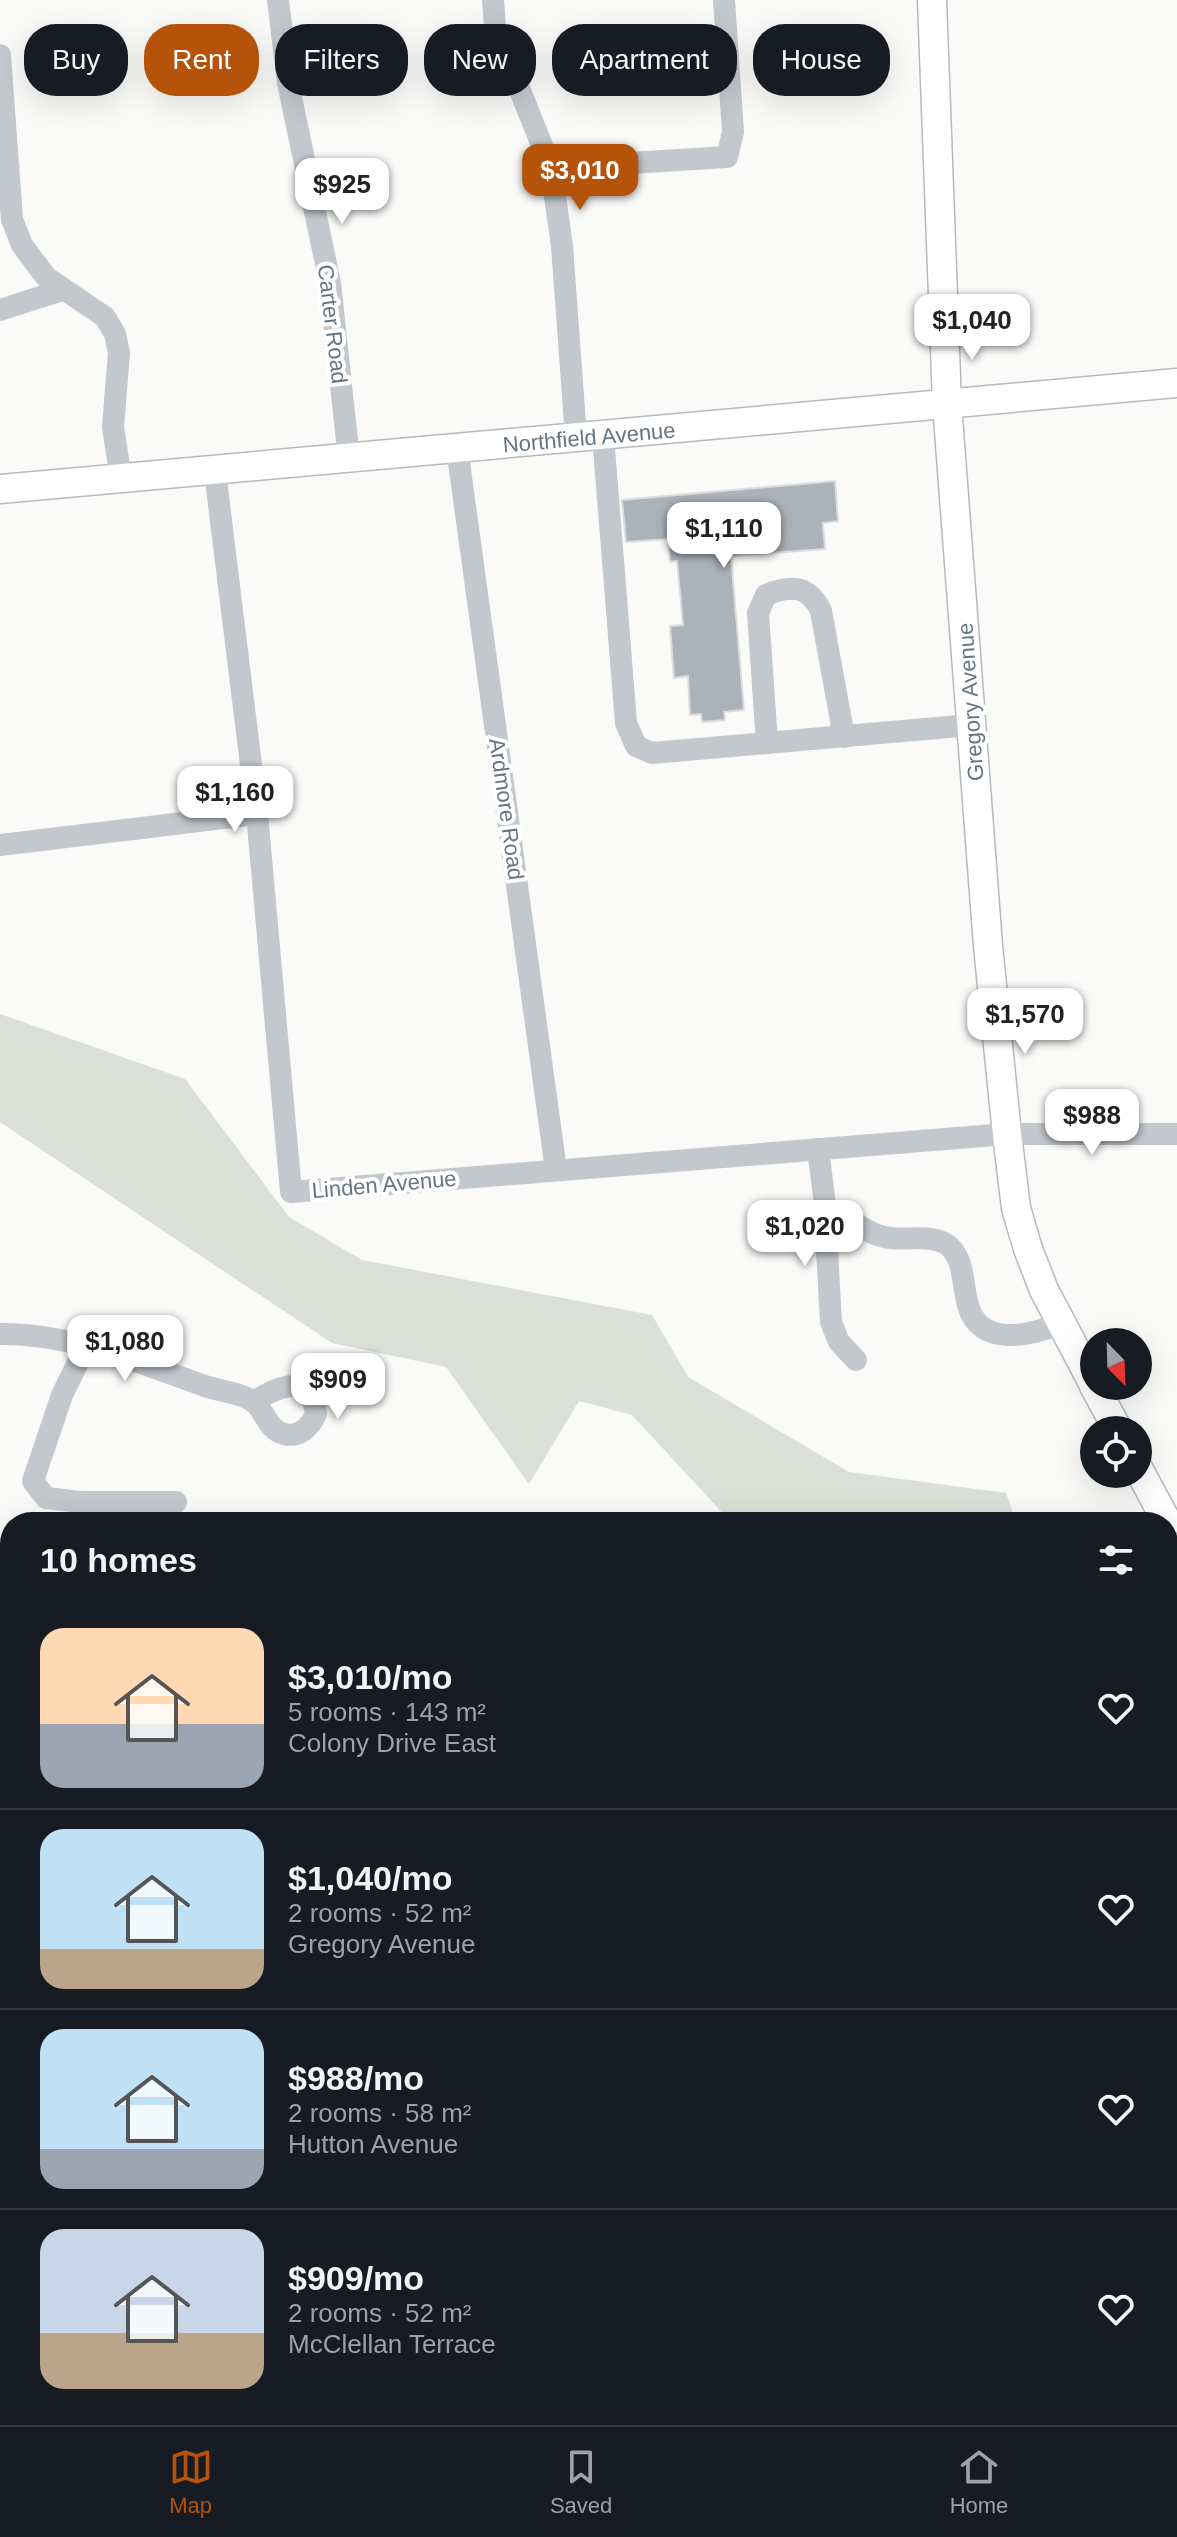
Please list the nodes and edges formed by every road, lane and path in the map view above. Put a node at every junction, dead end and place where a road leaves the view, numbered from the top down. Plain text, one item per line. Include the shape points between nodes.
1 (278, 0) edge
2 (493, 0) edge
3 (724, 0) edge
4 (932, 0) edge
5 (0, 55) edge
6 (551, 168) junction
7 (62, 290) junction
8 (0, 310) edge
9 (1177, 383) edge
10 (947, 404) junction
11 (590, 437) junction
12 (457, 448) junction
13 (349, 459) junction
14 (215, 472) junction
15 (121, 479) junction
16 (0, 489) edge
17 (971, 725) junction
18 (844, 737) junction
19 (767, 743) junction
20 (257, 814) junction
21 (0, 845) edge
22 (1007, 1134) junction
23 (1177, 1134) edge
24 (818, 1149) junction
25 (556, 1170) junction
26 (825, 1208) junction
27 (1061, 1323) junction
28 (0, 1334) edge
29 (86, 1346) junction
30 (1080, 1359) edge
31 (856, 1360) dead end
32 (254, 1402) dead end
33 (1149, 1488) edge
34 (176, 1502) dead end
35 (1162, 1512) edge

1 - 13 street, Carter Road via 288,83 330,283
2 - 6 street via 495,28
3 - 6 street via 733,132 727,157
4 - 10 main road, Gregory Avenue
5 - 7 street via 12,219 30,260
6 - 11 street
7 - 8 street
7 - 15 street via 105,317 115,334 119,353 113,427
9 - 10 main road, Northfield Avenue
10 - 11 main road, Northfield Avenue
10 - 17 main road, Gregory Avenue
11 - 12 main road, Northfield Avenue
11 - 19 street via 626,723 636,746 652,753
12 - 13 main road, Northfield Avenue
12 - 25 street, Ardmore Road
13 - 14 main road, Northfield Avenue
14 - 15 main road, Northfield Avenue
14 - 20 street, Linden Avenue
15 - 16 main road, Northfield Avenue
17 - 18 street
17 - 22 main road, Gregory Avenue
18 - 19 street
18 - 19 street via 821,611 814,596 784,587 766,595 758,613
20 - 21 street
20 - 25 street, Linden Avenue via 291,1192
22 - 23 street, Linden Avenue
22 - 24 street, Linden Avenue
22 - 27 main road, Gregory Avenue via 1016,1208
24 - 25 street, Linden Avenue
24 - 26 street
26 - 27 street via 887,1238 934,1239 949,1246 960,1264 968,1308 994,1335 1039,1332
26 - 31 street via 831,1322 839,1342
27 - 30 main road, Gregory Avenue
28 - 29 street
29 - 32 street
29 - 34 street via 62,1395 33,1481 46,1498
33 - 35 main road

